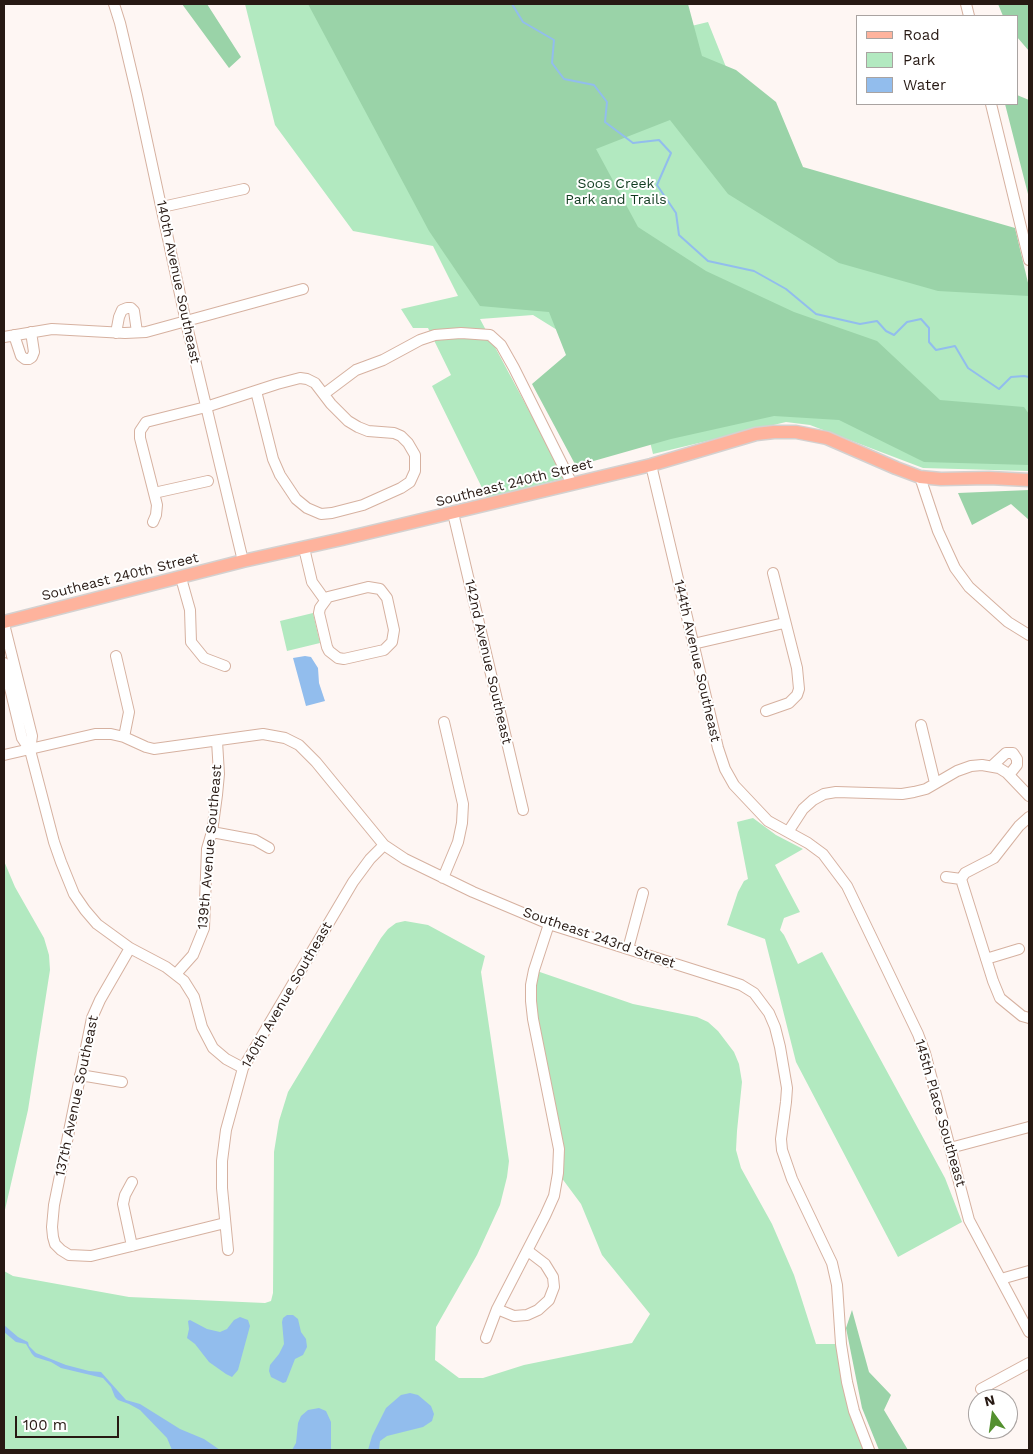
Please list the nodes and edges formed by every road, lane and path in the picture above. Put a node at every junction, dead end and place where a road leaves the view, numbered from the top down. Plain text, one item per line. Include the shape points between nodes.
1 (114, 4) edge
2 (991, 105) edge
3 (244, 189) dead end
4 (162, 207) junction
5 (1029, 260) edge
6 (303, 289) dead end
7 (186, 322) junction
8 (31, 332) junction
9 (138, 332) junction
10 (116, 333) junction
11 (14, 335) junction
12 (4, 338) edge
13 (256, 391) junction
14 (324, 394) junction
15 (206, 407) junction
16 (651, 465) junction
17 (920, 477) junction
18 (1029, 480) edge
19 (208, 481) dead end
20 (572, 484) junction
21 (154, 494) junction
22 (453, 513) junction
23 (153, 522) dead end
24 (304, 548) junction
25 (244, 561) junction
26 (773, 573) dead end
27 (181, 578) junction
28 (325, 600) junction
29 (4, 623) edge
30 (784, 623) junction
31 (1029, 634) edge
32 (693, 644) junction
33 (116, 656) dead end
34 (4, 663) edge
35 (225, 666) dead end
36 (766, 711) dead end
37 (444, 722) dead end
38 (921, 725) dead end
39 (124, 737) junction
40 (217, 741) junction
41 (30, 750) junction
42 (4, 755) edge
43 (992, 766) junction
44 (1009, 775) junction
45 (935, 783) junction
46 (1029, 796) edge
47 (523, 810) dead end
48 (1029, 816) edge
49 (212, 832) junction
50 (788, 832) junction
51 (384, 845) junction
52 (269, 848) dead end
53 (443, 878) junction
54 (946, 878) dead end
55 (961, 880) junction
56 (643, 893) dead end
57 (549, 924) junction
58 (130, 948) junction
59 (628, 948) junction
60 (1019, 949) dead end
61 (986, 959) junction
62 (176, 974) junction
63 (1029, 1018) edge
64 (243, 1068) junction
65 (80, 1075) junction
66 (122, 1082) dead end
67 (1029, 1127) edge
68 (950, 1148) junction
69 (132, 1182) dead end
70 (225, 1223) junction
71 (132, 1246) junction
72 (228, 1250) dead end
73 (528, 1251) junction
74 (1029, 1271) edge
75 (1001, 1279) junction
76 (497, 1309) junction
77 (1029, 1332) edge
78 (486, 1338) dead end
79 (1029, 1363) edge
80 (981, 1389) dead end
81 (868, 1450) edge

1 - 4 street, 140th Avenue Southeast
2 - 5 street
3 - 4 street
4 - 7 street, 140th Avenue Southeast
6 - 7 street
7 - 9 street
7 - 15 street, 140th Avenue Southeast
8 - 10 street via 52,328
8 - 11 street
8 - 11 street via 35,348 29,359 21,356
9 - 10 street
9 - 10 street via 134,311 127,308 122,310
11 - 12 street
13 - 14 street via 300,378 315,383
13 - 14 street via 273,459 296,499 307,508 321,514 332,513 363,505 410,482 415,471 415,454 408,443 394,433 358,427 348,421
13 - 15 street
14 - 20 street via 356,370 420,340 435,336 490,335 501,345
15 - 21 street via 150,420 142,426 140,438
15 - 25 street, 140th Avenue Southeast
16 - 17 main road, Southeast 240th Street via 756,434 796,432 827,438
16 - 20 main road, Southeast 240th Street
16 - 32 street, 144th Avenue Southeast
17 - 18 main road, Southeast 240th Street
17 - 31 street via 938,531 955,568 969,587 1008,622
19 - 21 street
20 - 22 main road, Southeast 240th Street
21 - 23 street via 157,505
22 - 24 main road, Southeast 240th Street
22 - 47 street, 142nd Avenue Southeast
24 - 25 main road, Southeast 240th Street
24 - 28 street via 312,582
25 - 27 main road, Southeast 240th Street
26 - 30 street
27 - 29 main road, Southeast 240th Street
27 - 35 street via 190,610 191,642 204,658
28 - 28 street via 320,613 327,647 333,655 344,659 376,652 384,650 392,642 394,630 387,598 380,589 368,587
29 - 41 street via 32,736
30 - 32 street
30 - 36 street via 797,668 799,689 789,703
32 - 50 street, 144th Avenue Southeast via 725,770 750,804 768,821
33 - 39 street via 129,712
34 - 41 street via 22,738
37 - 53 street via 463,804 458,842
38 - 45 street
39 - 40 street, Southeast 243rd Street via 154,749
39 - 41 street, Southeast 243rd Street via 95,734
40 - 49 street, 139th Avenue Southeast via 219,774
40 - 51 street, Southeast 243rd Street via 262,734 285,738 299,745
41 - 42 street, Southeast 243rd Street
41 - 58 street via 54,842 74,894 97,924
43 - 44 street
43 - 44 street via 1006,753 1013,754 1017,765
43 - 45 street via 971,766
44 - 46 street
45 - 50 street via 926,789 902,794 824,794 804,809
48 - 55 street via 994,858 965,873
49 - 52 street via 255,840
49 - 62 street, 139th Avenue Southeast via 207,849 204,928 193,955
50 - 68 street, 145th Place Southeast via 823,854 847,886 918,1034
51 - 53 street, Southeast 243rd Street
51 - 64 street, 140th Avenue Southeast via 353,882
53 - 57 street, Southeast 243rd Street
54 - 55 street
55 - 61 street
56 - 59 street
57 - 59 street, Southeast 243rd Street
57 - 73 street via 534,970 531,1001 559,1149 558,1172 554,1196
58 - 62 street
58 - 65 street, 137th Avenue Southeast via 92,1018
59 - 81 street, Southeast 243rd Street via 741,985 761,1000 775,1026 784,1065 786,1095 780,1139 782,1150 792,1179 832,1263 847,1382
60 - 61 street
61 - 63 street via 1000,998
62 - 64 street via 192,992 202,1027 213,1048
64 - 70 street, 140th Avenue Southeast via 226,1130 222,1161
65 - 66 street
65 - 71 street, 137th Avenue Southeast via 53,1217 53,1238 61,1250 77,1256 91,1256
67 - 68 street
68 - 75 street, 145th Place Southeast via 969,1220
69 - 71 street via 124,1204
70 - 71 street
70 - 72 street, 140th Avenue Southeast
73 - 76 street
73 - 76 street via 545,1264 552,1277 554,1288 549,1300 527,1315 514,1316
74 - 75 street
75 - 77 street, 145th Place Southeast
76 - 78 street
79 - 80 street

